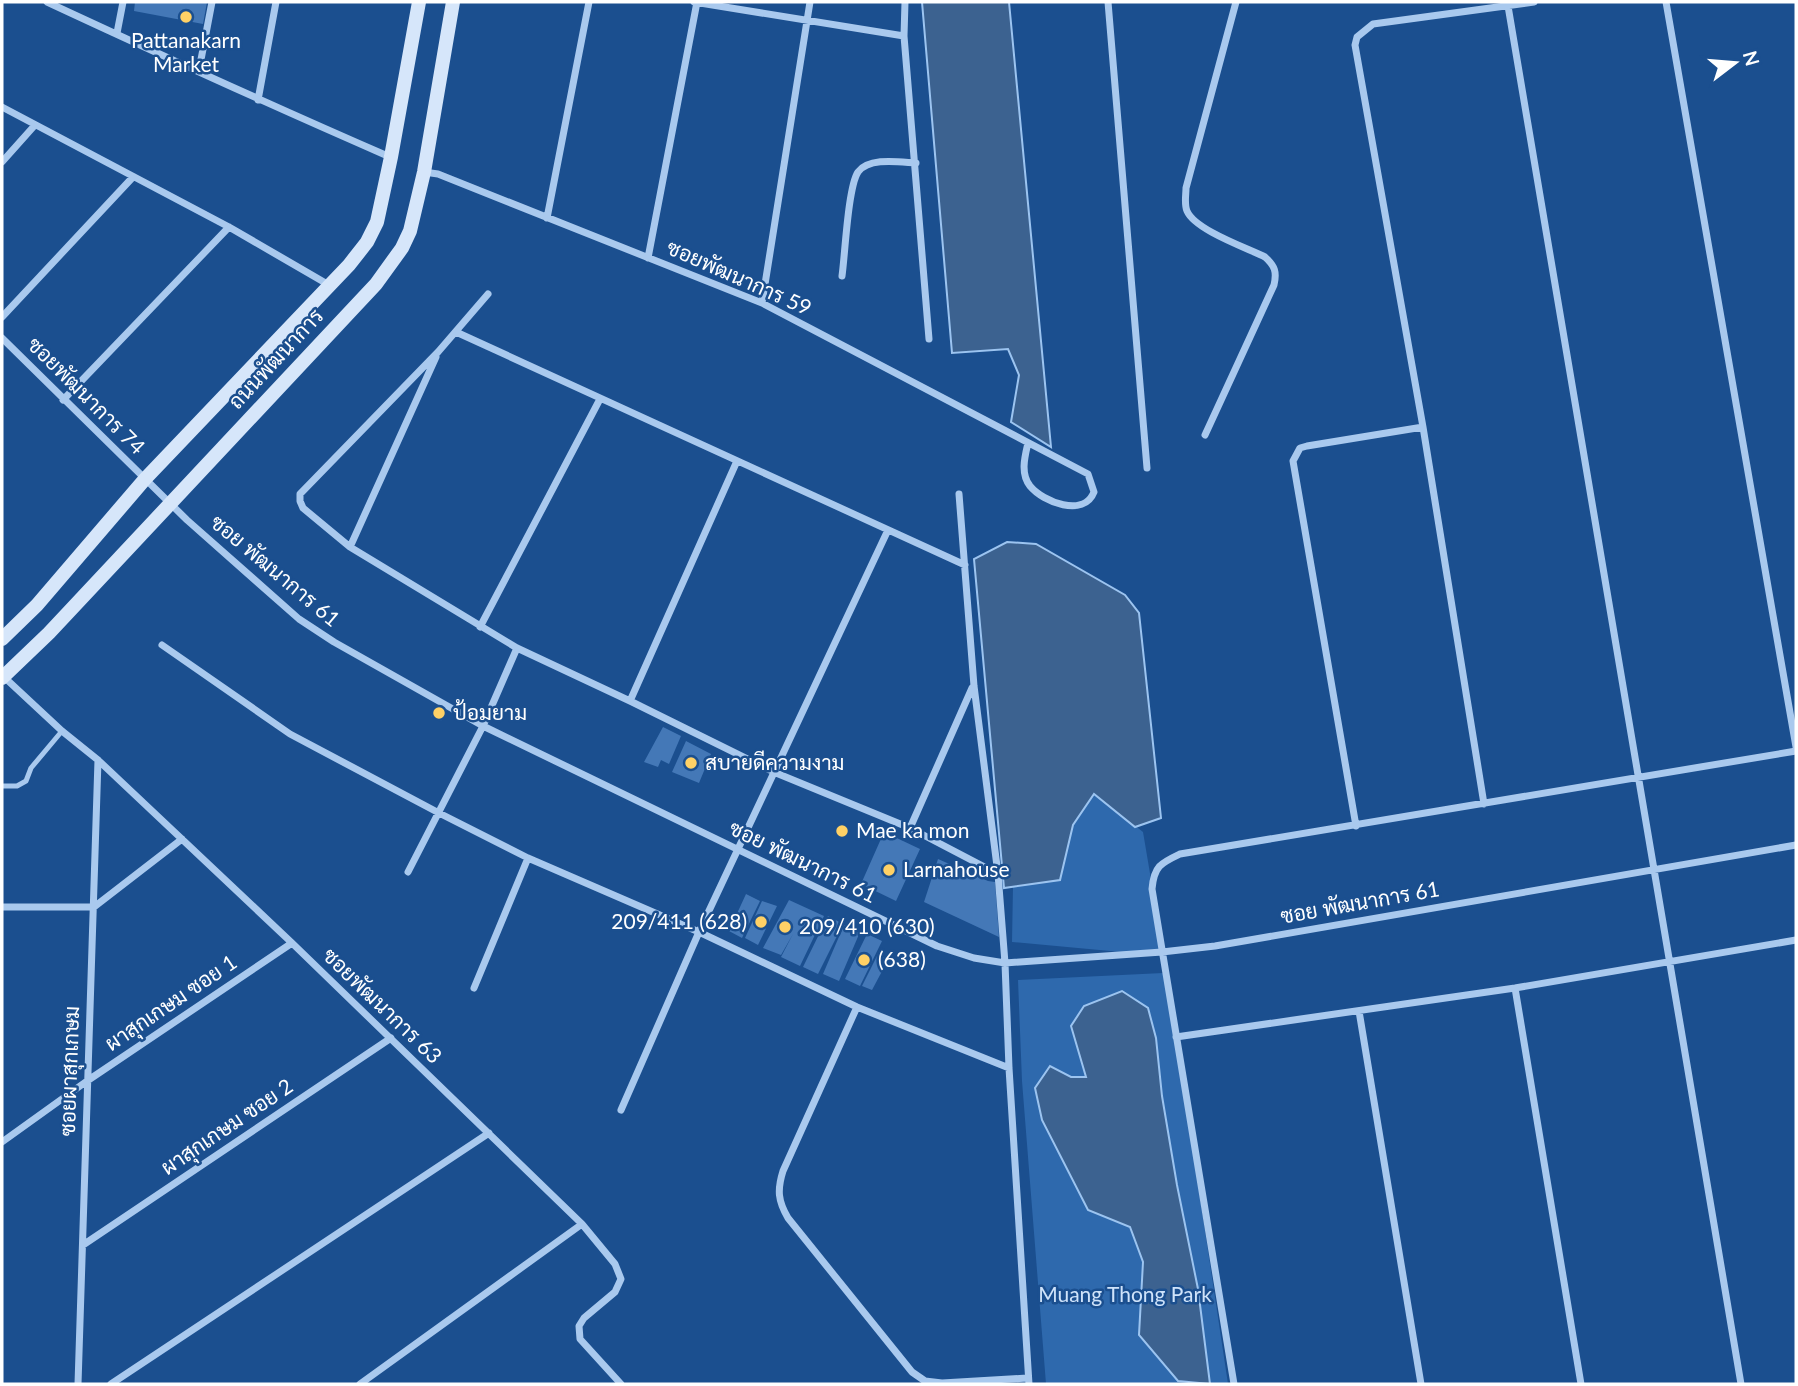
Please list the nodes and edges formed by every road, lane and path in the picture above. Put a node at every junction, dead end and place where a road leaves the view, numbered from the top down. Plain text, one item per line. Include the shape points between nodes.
1 (49, 2) edge
2 (123, 2) edge
3 (212, 2) edge
4 (276, 2) edge
5 (419, 2) edge
6 (453, 2) edge
7 (589, 2) edge
8 (696, 2) edge
9 (810, 2) edge
10 (905, 2) edge
11 (1108, 2) edge
12 (1236, 2) edge
13 (1535, 2) edge
14 (1666, 2) edge
15 (1508, 6) junction
16 (807, 20) junction
17 (117, 33) junction
18 (904, 36) junction
19 (200, 70) junction
20 (258, 100) junction
21 (2, 107) edge
22 (35, 125) junction
23 (391, 157) junction
24 (2, 162) edge
25 (916, 163) junction
26 (424, 172) junction
27 (133, 177) junction
28 (547, 218) junction
29 (229, 227) junction
30 (648, 258) junction
31 (842, 276) dead end
32 (329, 285) junction
33 (488, 294) dead end
34 (762, 303) junction
35 (2, 317) edge
36 (456, 332) junction
37 (2, 338) edge
38 (929, 339) dead end
39 (438, 352) junction
40 (600, 399) junction
41 (63, 400) junction
42 (1423, 427) junction
43 (1205, 436) dead end
44 (1028, 443) junction
45 (737, 461) junction
46 (1147, 468) dead end
47 (145, 479) junction
48 (959, 494) dead end
49 (170, 503) junction
50 (888, 530) junction
51 (350, 547) junction
52 (965, 565) junction
53 (480, 627) junction
54 (2, 639) edge
55 (162, 645) dead end
56 (517, 648) junction
57 (3, 678) edge
58 (974, 686) junction
59 (630, 701) junction
60 (483, 726) junction
61 (62, 731) junction
62 (1796, 749) edge
63 (98, 760) junction
64 (776, 773) junction
65 (1637, 779) junction
66 (2, 786) edge
67 (1484, 804) junction
68 (439, 813) junction
69 (1356, 826) junction
70 (910, 828) junction
71 (182, 839) junction
72 (1796, 845) edge
73 (739, 850) junction
74 (528, 858) junction
75 (1653, 869) junction
76 (408, 872) dead end
77 (998, 873) junction
78 (2, 907) edge
79 (94, 907) junction
80 (699, 932) junction
81 (1796, 940) edge
82 (292, 943) junction
83 (1163, 952) junction
84 (1668, 961) junction
85 (1005, 963) junction
86 (474, 988) dead end
87 (1515, 988) junction
88 (857, 1007) junction
89 (1359, 1011) junction
90 (1176, 1037) junction
91 (391, 1038) junction
92 (1009, 1068) junction
93 (86, 1082) junction
94 (621, 1110) dead end
95 (489, 1133) junction
96 (2, 1142) edge
97 (582, 1224) junction
98 (83, 1245) junction
99 (1028, 1381) edge
100 (78, 1384) edge
101 (111, 1384) edge
102 (360, 1384) edge
103 (621, 1384) edge
104 (1234, 1384) edge
105 (1421, 1384) edge
106 (1581, 1384) edge
107 (1741, 1384) edge

1 - 17 street
2 - 17 street
3 - 19 street
4 - 20 street
5 - 23 main road, ถนนพัฒนาการ
6 - 26 main road, ถนนพัฒนาการ
7 - 28 street
8 - 16 street
8 - 30 street
9 - 16 street
10 - 18 street
11 - 46 street
12 - 43 street via 1185,201 1193,218 1265,257 1277,274
13 - 15 street
14 - 62 street
15 - 42 street via 1373,24 1357,37 1355,45
15 - 65 street
16 - 18 street
16 - 34 street
17 - 19 street
18 - 25 street
19 - 20 street
20 - 23 street
21 - 22 street
22 - 24 street
22 - 27 street
23 - 32 main road, ถนนพัฒนาการ via 377,222 367,242
25 - 31 street via 869,164 858,172
25 - 38 street
26 - 28 street, ซอยพัฒนาการ 59
26 - 49 main road, ถนนพัฒนาการ via 410,231 392,264
27 - 29 street
27 - 35 street
28 - 30 street, ซอยพัฒนาการ 59
29 - 32 street
29 - 41 street
30 - 34 street, ซอยพัฒนาการ 59
32 - 47 main road, ถนนพัฒนาการ
33 - 36 street
34 - 44 street, ซอยพัฒนาการ 59
36 - 39 street
36 - 40 street
37 - 41 street, ซอยพัฒนาการ 74
39 - 51 street
39 - 51 street via 300,494 303,508
40 - 45 street
40 - 53 street
41 - 47 street, ซอยพัฒนาการ 74
42 - 67 street
42 - 69 street via 1307,446 1300,448 1293,461
44 - 44 street, ซอยพัฒนาการ 59 via 1088,474 1094,492 1091,500 1075,508 1030,486 1024,467
45 - 50 street
45 - 59 street
47 - 49 street, ซอยพัฒนาการ 74
47 - 54 main road, ถนนพัฒนาการ
48 - 52 street
49 - 57 main road, ถนนพัฒนาการ
49 - 60 street, ซอย พัฒนาการ 61 via 299,619
50 - 52 street
50 - 64 street
51 - 53 street
52 - 58 street
53 - 56 street
55 - 68 street via 290,734
56 - 59 street
56 - 60 street
57 - 61 street, ซอยพัฒนาการ 63
58 - 70 street
58 - 77 street
59 - 64 street
60 - 68 street
60 - 73 street, ซอย พัฒนาการ 61
61 - 63 street, ซอยพัฒนาการ 63
61 - 66 lane via 31,768 26,781
62 - 65 street
63 - 71 street, ซอยพัฒนาการ 63
63 - 79 street, ซอยผาสุกเกษม
64 - 70 street
64 - 73 street
65 - 67 street
65 - 75 street
67 - 69 street
68 - 74 street
68 - 76 street
69 - 83 street via 1180,854 1163,862 1153,873 1152,889
70 - 77 street
71 - 79 street
71 - 82 street, ซอยพัฒนาการ 63
72 - 75 street, ซอย พัฒนาการ 61
73 - 80 street
73 - 85 street, ซอย พัฒนาการ 61 via 937,946
74 - 80 street
74 - 86 street
75 - 83 street, ซอย พัฒนาการ 61
75 - 84 street
77 - 85 street
78 - 79 street
79 - 93 street, ซอยผาสุกเกษม
80 - 88 street
80 - 94 street
81 - 84 street
82 - 91 street, ซอยพัฒนาการ 63
82 - 93 street, ผาสุกเกษม ซอย 1
83 - 85 street, ซอย พัฒนาการ 61
83 - 90 street
84 - 87 street
84 - 107 street
85 - 92 street
87 - 89 street
87 - 106 street
88 - 92 street
88 - 99 street via 783,1171 779,1202 912,1372 925,1381 942,1383
89 - 90 street
89 - 105 street
90 - 104 street
91 - 95 street, ซอยพัฒนาการ 63
91 - 98 street, ผาสุกเกษม ซอย 2
92 - 99 street
93 - 96 street, ผาสุกเกษม ซอย 1
93 - 98 street, ซอยผาสุกเกษม
95 - 97 street, ซอยพัฒนาการ 63
95 - 101 street
97 - 102 street
97 - 103 street, ซอยพัฒนาการ 63 via 621,1279 615,1292 584,1318 580,1339
98 - 100 street, ซอยผาสุกเกษม

